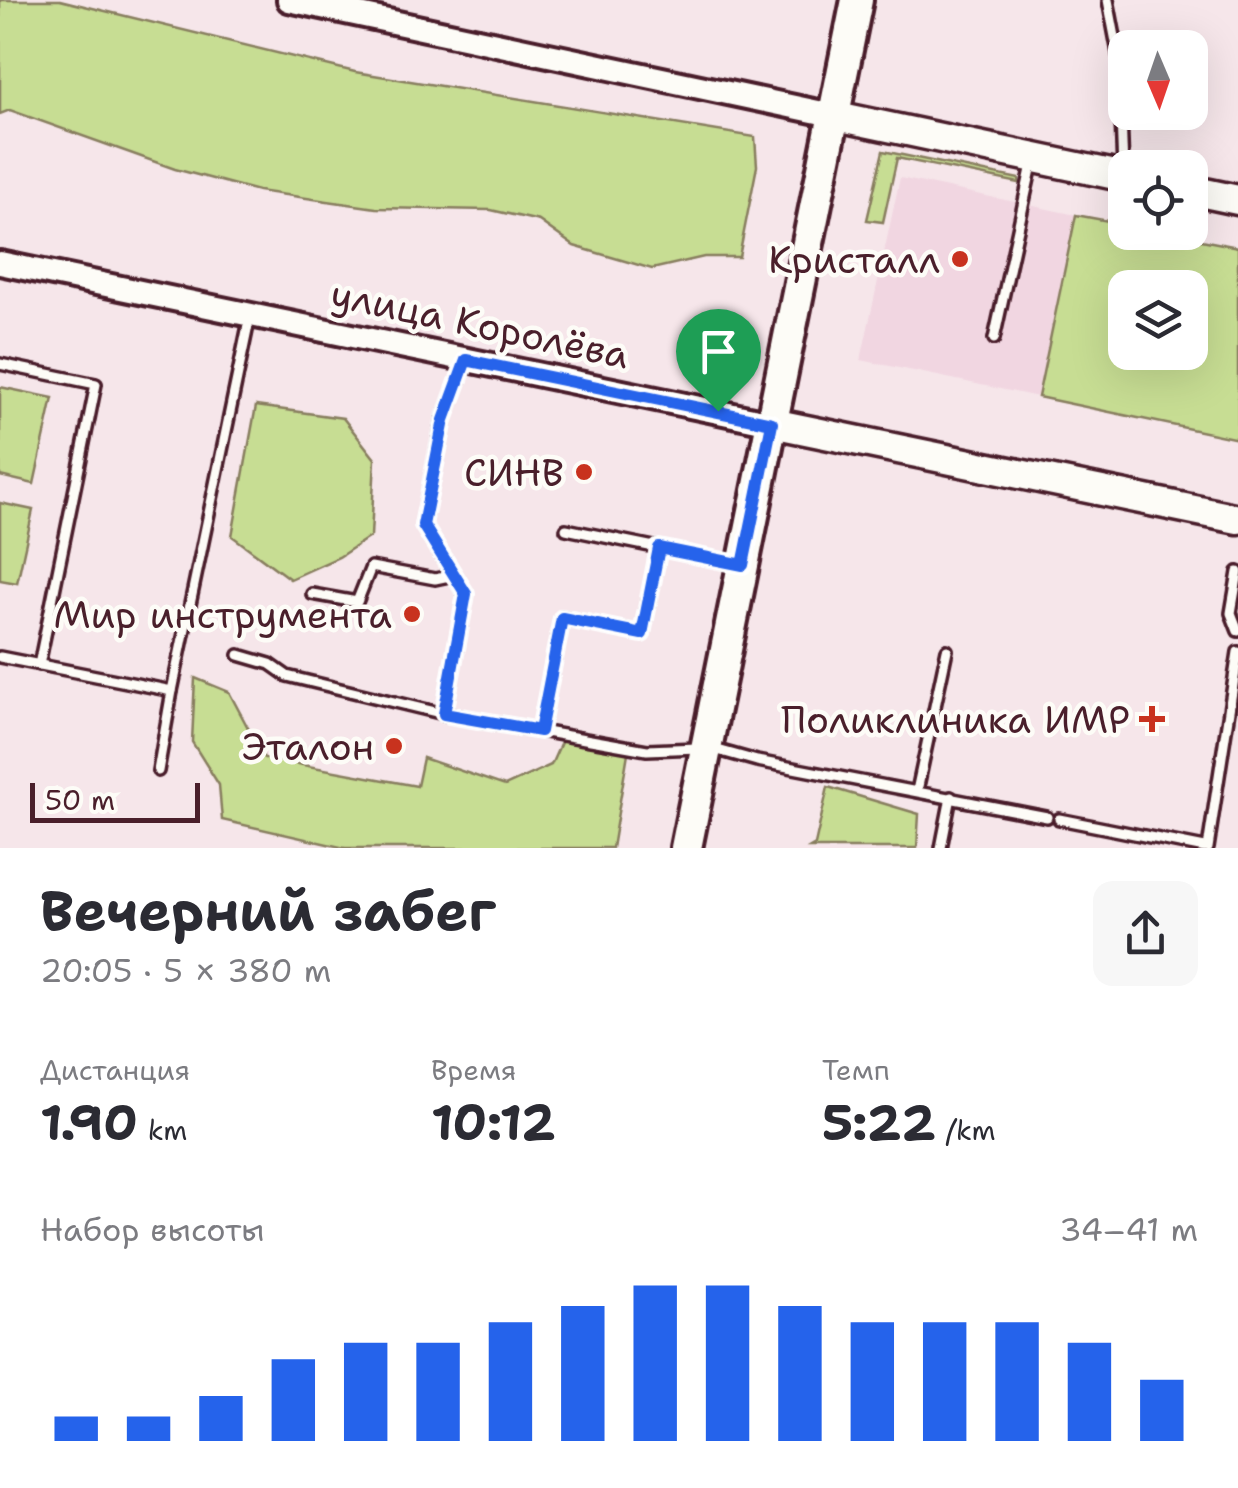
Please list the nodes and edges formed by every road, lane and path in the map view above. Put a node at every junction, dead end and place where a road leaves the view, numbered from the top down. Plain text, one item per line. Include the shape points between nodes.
1 (289, 0) edge
2 (857, 0) edge
3 (1108, 0) edge
4 (832, 115) junction
5 (1123, 150) edge
6 (1034, 158) junction
7 (1108, 173) edge
8 (1208, 194) edge
9 (1238, 200) edge
10 (0, 262) edge
11 (250, 314) junction
12 (994, 339) dead end
13 (466, 360) junction
14 (0, 364) edge
15 (772, 423) junction
16 (1238, 519) edge
17 (566, 529) dead end
18 (659, 548) junction
19 (743, 565) junction
20 (1238, 572) edge
21 (454, 575) junction
22 (312, 594) dead end
23 (1234, 612) edge
24 (1238, 632) edge
25 (947, 650) dead end
26 (1238, 652) edge
27 (239, 655) dead end
28 (0, 657) edge
29 (39, 665) junction
30 (172, 691) junction
31 (444, 714) junction
32 (540, 731) junction
33 (708, 748) junction
34 (158, 770) dead end
35 (918, 791) junction
36 (951, 798) junction
37 (1047, 816) dead end
38 (1060, 819) dead end
39 (1154, 843) edge
40 (686, 848) edge
41 (941, 848) edge
42 (1206, 848) edge

1 - 4 street
2 - 4 main road
3 - 5 lane via 1119,58
4 - 6 main road
4 - 15 main road
6 - 7 main road
6 - 12 lane
8 - 9 main road
10 - 11 street, улица Королёва
11 - 13 street, улица Королёва
11 - 30 lane
13 - 15 street, улица Королёва
13 - 21 lane via 444,420 423,525
14 - 29 lane via 96,384
15 - 16 main road, улица Королёва
15 - 19 main road
17 - 18 lane
18 - 19 lane
18 - 32 lane via 642,634 562,618
19 - 33 main road
20 - 23 lane
21 - 22 lane via 371,568 357,602
21 - 31 lane via 466,594
23 - 24 lane
25 - 35 lane
26 - 42 lane
27 - 31 lane via 287,676
28 - 29 lane
29 - 30 lane
30 - 34 lane
31 - 32 lane
32 - 33 lane via 647,750
33 - 35 lane
33 - 40 main road
35 - 36 lane
36 - 37 lane
36 - 41 lane
38 - 39 lane
39 - 42 lane

